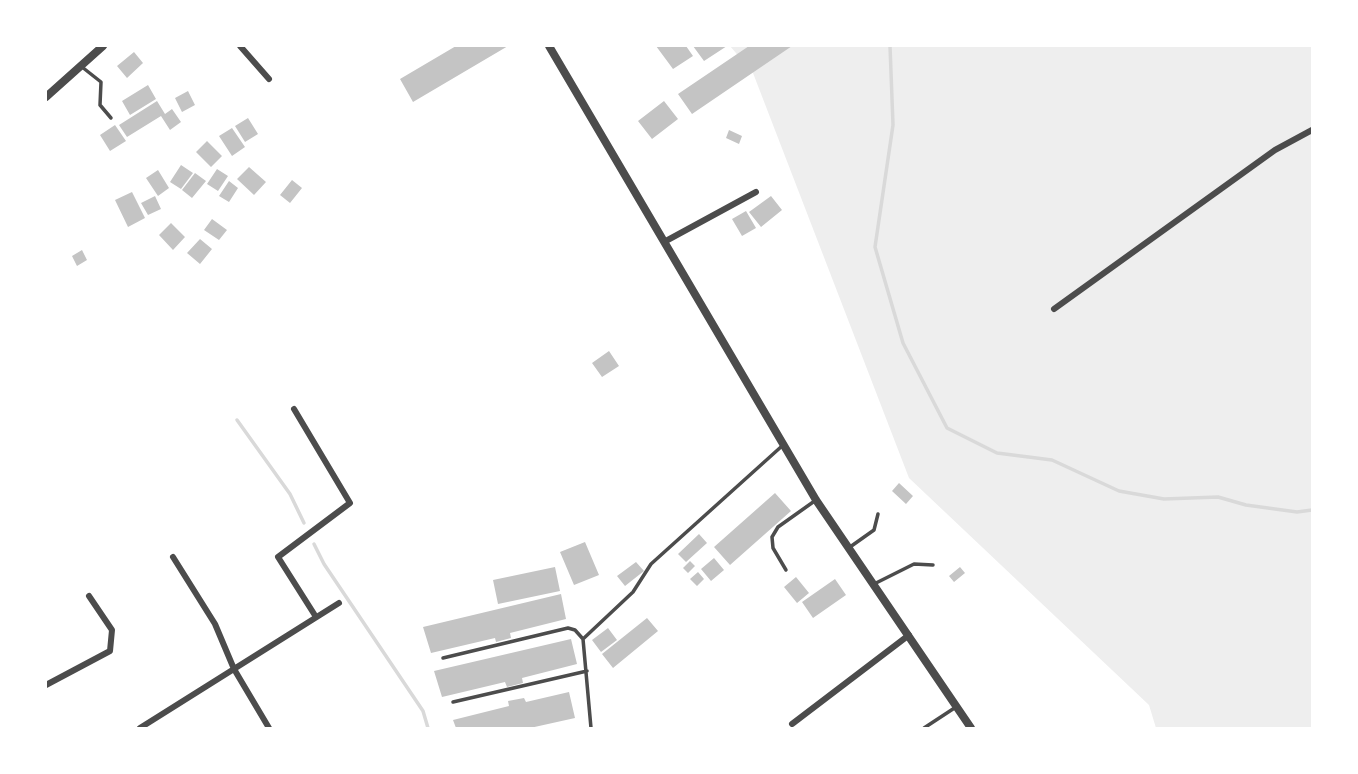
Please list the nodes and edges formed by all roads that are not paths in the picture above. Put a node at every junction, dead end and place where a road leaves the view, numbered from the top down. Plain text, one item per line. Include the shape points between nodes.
1 (103, 46) edge
2 (240, 46) edge
3 (549, 46) edge
4 (81, 65) junction
5 (269, 79) dead end
6 (46, 97) edge
7 (111, 118) dead end
8 (1312, 130) edge
9 (756, 192) dead end
10 (664, 242) junction
11 (1054, 309) dead end
12 (294, 409) dead end
13 (782, 446) junction
14 (816, 500) junction
15 (878, 514) dead end
16 (849, 548) junction
17 (173, 557) dead end
18 (933, 565) dead end
19 (786, 570) dead end
20 (874, 584) junction
21 (89, 596) dead end
22 (338, 603) dead end
23 (316, 617) junction
24 (909, 635) junction
25 (583, 639) junction
26 (443, 658) dead end
27 (234, 669) junction
28 (587, 671) junction
29 (46, 685) edge
30 (453, 702) dead end
31 (956, 706) junction
32 (792, 724) dead end
33 (140, 729) edge
34 (269, 729) edge
35 (591, 729) edge
36 (924, 729) edge
37 (971, 729) edge

1 - 4 street
2 - 5 street
3 - 10 street
4 - 6 street
4 - 7 lane via 101,82 100,105
8 - 11 street via 1275,150
9 - 10 street
10 - 13 street
12 - 23 street via 350,503 278,557
13 - 14 street
13 - 25 lane via 651,564 633,592
14 - 16 street
14 - 19 lane via 778,527 772,537
15 - 16 lane via 874,530
16 - 20 street
17 - 27 street via 215,624
18 - 20 lane via 914,564
20 - 24 street
21 - 29 street via 112,631 110,651
22 - 23 street
23 - 27 street
24 - 31 street
24 - 32 street
25 - 26 lane via 568,628
25 - 28 lane
27 - 33 street
27 - 34 street
28 - 30 lane
28 - 35 lane
31 - 36 lane
31 - 37 street

